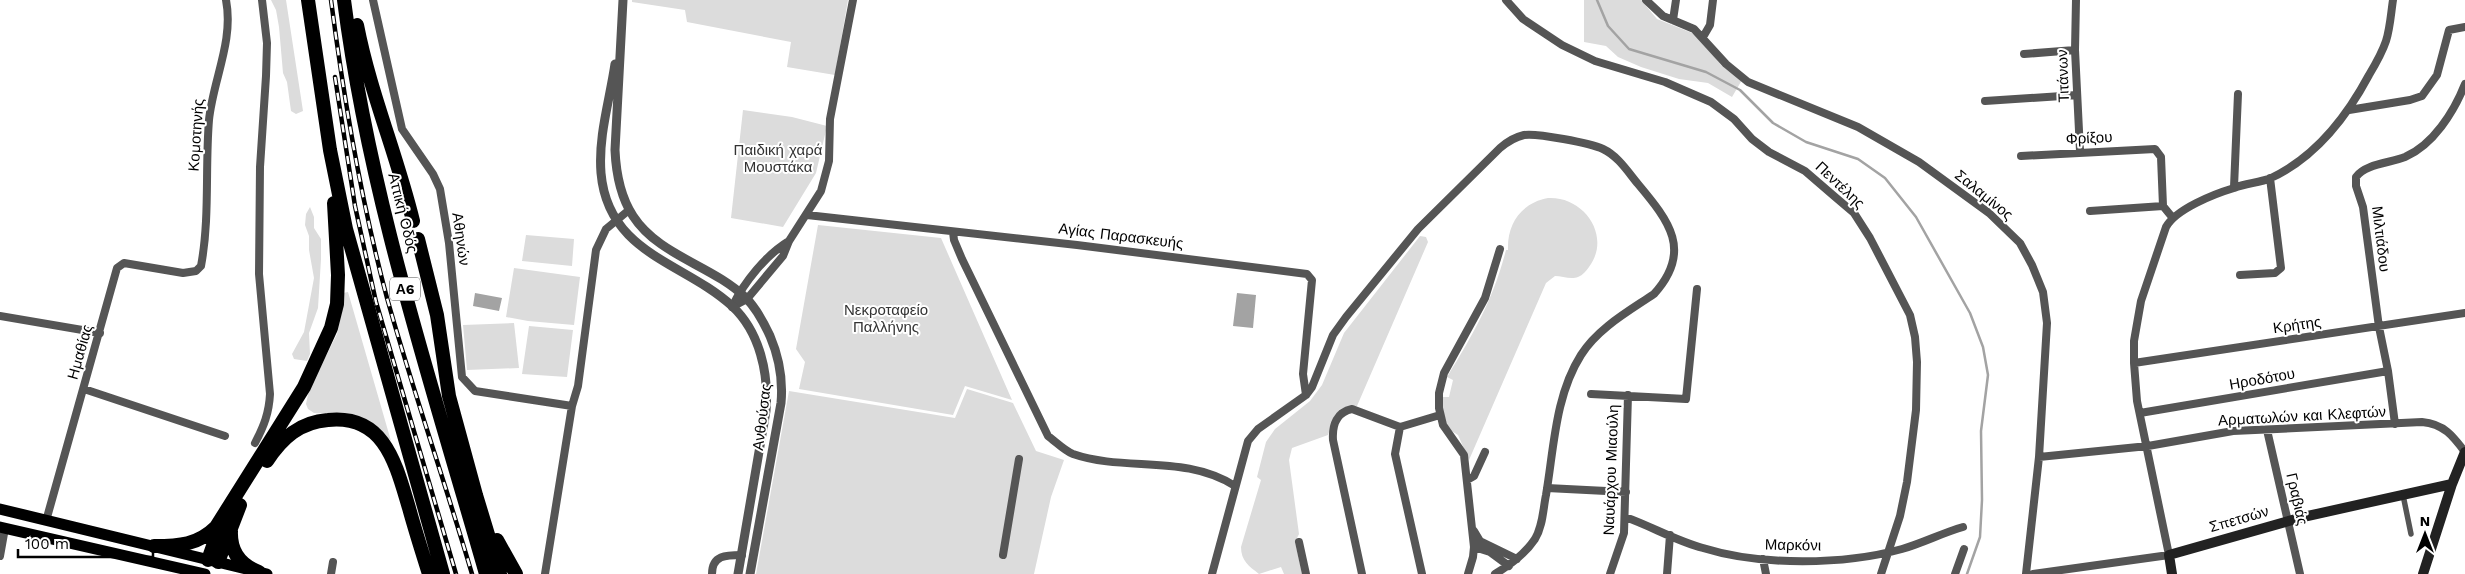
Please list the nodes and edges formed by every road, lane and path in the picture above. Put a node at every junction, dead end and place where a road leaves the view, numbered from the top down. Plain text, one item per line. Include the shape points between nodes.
1 (226, 0) edge
2 (262, 0) edge
3 (308, 0) edge
4 (344, 0) edge
5 (352, 0) edge
6 (373, 0) edge
7 (623, 0) edge
8 (853, 0) edge
9 (1506, 0) edge
10 (1646, 0) edge
11 (1676, 0) edge
12 (1713, 0) edge
13 (2076, 0) edge
14 (2394, 0) edge
15 (1673, 20) junction
16 (2465, 28) edge
17 (1704, 37) junction
18 (620, 49) junction
19 (2075, 50) junction
20 (2024, 54) dead end
21 (2465, 84) edge
22 (2238, 94) dead end
23 (2078, 95) junction
24 (1985, 101) dead end
25 (2349, 110) junction
26 (330, 150) junction
27 (2080, 152) junction
28 (2021, 156) dead end
29 (2270, 178) junction
30 (2234, 187) junction
31 (2163, 206) junction
32 (630, 210) junction
33 (2090, 211) dead end
34 (807, 215) junction
35 (2172, 218) junction
36 (617, 219) junction
37 (414, 221) dead end
38 (953, 232) junction
39 (418, 239) dead end
40 (789, 241) junction
41 (1500, 249) dead end
42 (196, 271) joint
43 (2240, 275) dead end
44 (1697, 289) dead end
45 (739, 292) junction
46 (747, 299) junction
47 (732, 306) junction
48 (2465, 313) edge
49 (0, 316) edge
50 (2379, 327) junction
51 (100, 333) junction
52 (2134, 363) junction
53 (2388, 371) junction
54 (84, 389) junction
55 (1591, 394) dead end
56 (1306, 395) junction
57 (1628, 395) junction
58 (572, 406) junction
59 (2140, 413) junction
60 (1440, 415) junction
61 (2395, 424) junction
62 (1400, 427) junction
63 (2267, 430) junction
64 (225, 436) dead end
65 (255, 443) dead end
66 (463, 445) junction
67 (2148, 446) junction
68 (1485, 452) dead end
69 (2465, 452) edge
70 (2039, 457) junction
71 (1019, 459) dead end
72 (1467, 480) junction
73 (2452, 484) junction
74 (1235, 486) junction
75 (1547, 488) junction
76 (1626, 492) junction
77 (2402, 495) junction
78 (0, 509) edge
79 (1625, 517) junction
80 (229, 518) junction
81 (46, 521) junction
82 (2288, 521) junction
83 (3, 527) edge
84 (1963, 527) dead end
85 (1473, 530) junction
86 (2412, 534) dead end
87 (1670, 535) junction
88 (1299, 542) dead end
89 (154, 546) junction
90 (1474, 547) junction
91 (1964, 549) dead end
92 (1888, 552) junction
93 (742, 555) junction
94 (2168, 555) junction
95 (0, 556) edge
96 (1003, 556) dead end
97 (1518, 559) junction
98 (1764, 559) junction
99 (333, 562) dead end
100 (213, 565) edge
101 (1509, 566) junction
102 (263, 573) edge
103 (205, 574) edge
104 (331, 574) edge
105 (429, 574) edge
106 (443, 574) edge
107 (486, 574) edge
108 (500, 574) edge
109 (516, 574) edge
110 (545, 574) edge
111 (712, 574) edge
112 (738, 574) edge
113 (750, 574) edge
114 (1212, 574) edge
115 (1306, 574) edge
116 (1362, 574) edge
117 (1422, 574) edge
118 (1468, 574) edge
119 (1495, 574) edge
120 (1610, 574) edge
121 (1668, 574) edge
122 (1766, 574) edge
123 (1881, 574) edge
124 (1955, 574) edge
125 (2026, 574) edge
126 (2033, 574) edge
127 (2172, 574) edge
128 (2300, 574) edge
129 (2424, 574) edge

1 - 42 street, Κομοτηνής via 229,28 212,93 203,259 202,266
2 - 65 street via 267,68 260,167 259,274 270,394 266,423
3 - 26 highway
4 - 107 highway, Αττική Οδός / Α6 via 357,82 384,206 439,414
5 - 37 highway via 371,86 397,158
6 - 58 street, Αθηνών via 402,129 430,168 440,189 449,243 462,377 475,391
7 - 18 street, Ανθούσας
8 - 34 street via 830,118 827,171 821,191
9 - 92 street, Πεντέλης via 1523,19 1562,45 1595,61 1680,88 1711,102 1734,119 1752,139 1805,171 1854,213 1910,315 1918,362 1913,442 1905,493
10 - 15 street, Σαλαμίνος via 1655,12
11 - 15 street
12 - 17 street via 1710,25
13 - 19 street, Τιτάνων
14 - 25 street via 2386,41
15 - 17 street, Σαλαμίνος
16 - 25 street via 2449,30 2437,75 2422,96
17 - 70 street, Σαλαμίνος via 1726,64 1748,82 1858,127 1919,162 1989,213 2020,243 2043,292 2047,324
18 - 32 street, Ανθούσας via 615,163 620,188
18 - 36 street, Ανθούσας via 601,148 601,174
19 - 20 street
19 - 23 street, Τιτάνων
21 - 50 street, Μιλτιάδου via 2446,120 2428,141 2406,157 2363,170 2356,177
22 - 30 street
23 - 24 street
23 - 27 street, Τιτάνων
25 - 29 street via 2307,156
26 - 80 highway via 338,275 337,304 331,328 304,387
26 - 106 highway via 366,305
27 - 28 street, Φρίξου
27 - 31 street, Φρίξου via 2148,148 2159,152
29 - 30 street
29 - 43 street via 2280,268 2275,273
30 - 35 street
31 - 33 street
31 - 35 street
32 - 36 street
32 - 45 street, Ανθούσας via 657,241
34 - 38 street, Αγίας Παρασκευής
34 - 40 street
35 - 52 street via 2141,301
36 - 47 street, Ανθούσας via 632,238 658,260
36 - 58 street via 606,228 596,250 578,386
38 - 56 street, Αγίας Παρασκευής via 1307,274 1312,280 1302,374
38 - 74 street via 962,259 1048,436 1072,453 1102,461 1139,462 1200,471 1219,476
39 - 66 highway via 437,315 446,383
40 - 45 street via 775,250
40 - 46 street via 783,256
41 - 60 street via 1478,314 1441,382
42 - 51 street, Ημαθίας via 183,273 124,263 119,265
44 - 57 street via 1686,400
45 - 46 street, Ανθούσας
45 - 47 street
46 - 47 street
46 - 113 street, Ανθούσας via 771,339 782,392
47 - 93 street, Ανθούσας via 758,346 767,396
48 - 50 street, Κρήτης
49 - 51 street
50 - 52 street, Κρήτης
50 - 53 street, Μιλτιάδου
51 - 54 street, Ημαθίας
52 - 59 street
53 - 59 street, Ηροδότου
53 - 61 street, Μιλτιάδου
54 - 64 street
54 - 81 street, Ημαθίας
55 - 57 street
56 - 74 street via 1254,434 1246,448
56 - 75 street via 1312,388 1333,335 1346,317 1418,229 1500,148 1512,139 1530,135 1594,146 1620,163 1665,217 1674,239 1673,262 1654,294 1595,337 1576,364 1560,403
57 - 76 street, Ναυάρχου Μιαούλη
58 - 110 street
59 - 67 street
60 - 62 street
60 - 72 street via 1445,428 1462,450
61 - 63 street, Αρματωλών και Κλεφτών
61 - 69 street, Αρματωλών και Κλεφτών via 2436,424 2449,432
62 - 116 street via 1355,409 1340,414 1334,426 1333,440
62 - 117 street via 1395,446 1396,458
63 - 67 street, Αρματωλών και Κλεφτών via 2233,431
63 - 82 street, Γραβιάς
66 - 108 highway
66 - 109 highway via 493,530
67 - 70 street, Αρματωλών και Κλεφτών
67 - 94 street
68 - 72 street via 1474,476
69 - 73 main road
70 - 125 street, Σαλαμίνος
71 - 96 street
72 - 85 street
73 - 77 main road, Σπετσών
73 - 129 main road
74 - 114 street
75 - 76 street
75 - 97 street via 1537,534
76 - 79 street, Ναυάρχου Μιαούλη
77 - 82 main road, Σπετσών
77 - 86 street
78 - 81 main road
79 - 87 street, Μαρκόνι
79 - 120 street, Ναυάρχου Μιαούλη via 1623,539
80 - 89 highway via 193,543
80 - 100 highway
80 - 102 highway via 233,550 246,566
80 - 105 highway via 289,434 321,420 349,420 374,433 392,456
81 - 89 main road
82 - 94 main road, Σπετσών
82 - 128 street, Γραβιάς
83 - 95 street
83 - 103 main road
84 - 92 street, Μαρκόνι
85 - 90 street
85 - 97 street via 1480,541
87 - 98 street, Μαρκόνι via 1708,550
87 - 121 street
88 - 115 street
89 - 100 main road
90 - 101 street via 1490,552
90 - 118 street
91 - 124 street
92 - 98 street, Μαρκόνι via 1821,559
92 - 123 street, Πεντέλης
93 - 111 street via 718,558 713,563
93 - 112 street, Ανθούσας
94 - 126 street, Σπετσών
94 - 127 main road
97 - 101 street
98 - 122 street
99 - 104 street
100 - 102 main road
100 - 103 main road
101 - 119 street

